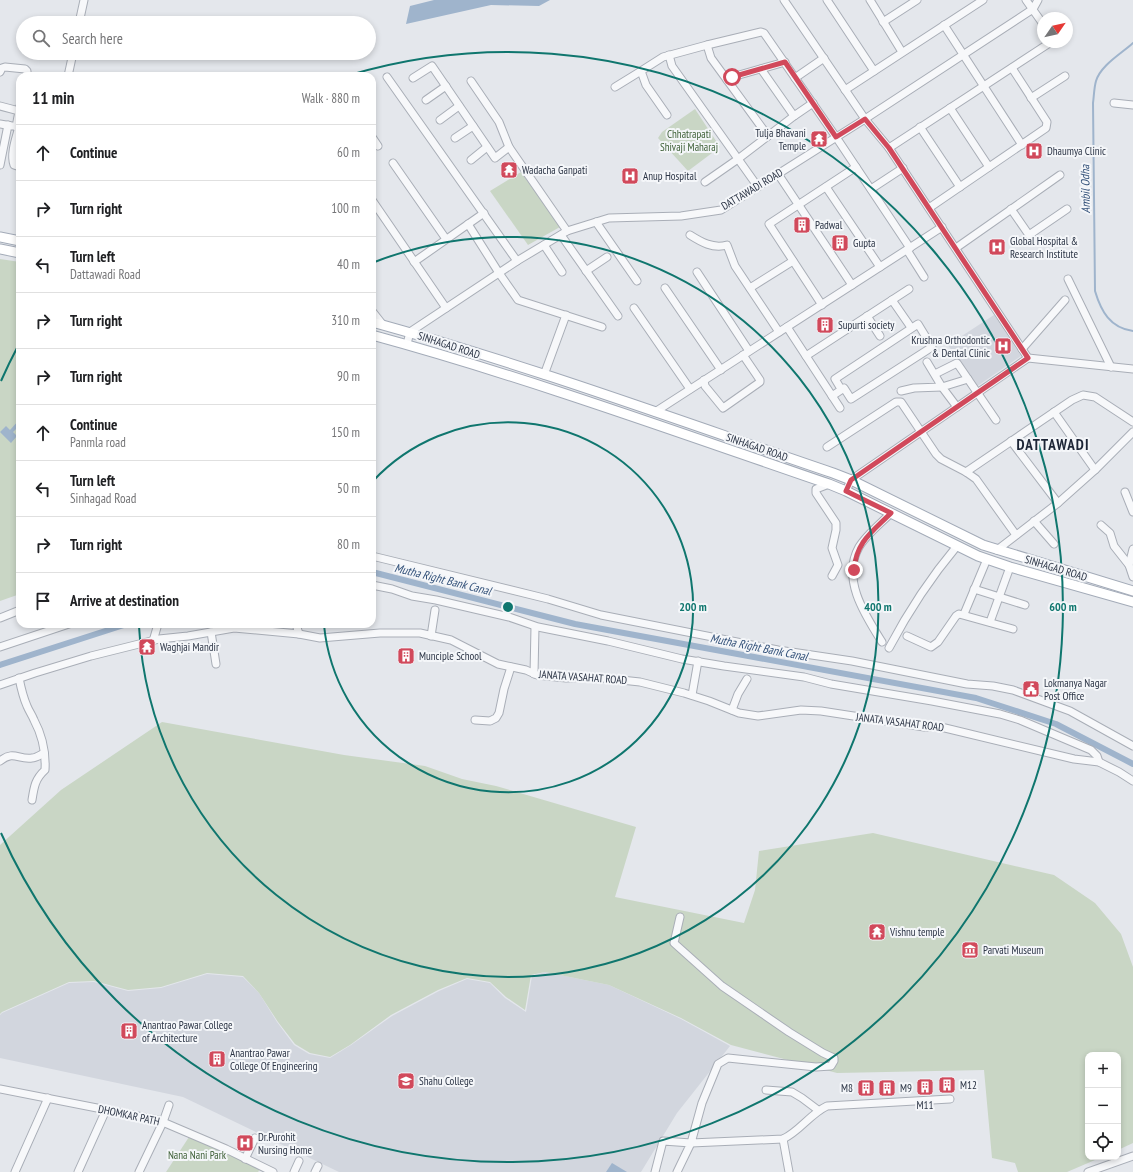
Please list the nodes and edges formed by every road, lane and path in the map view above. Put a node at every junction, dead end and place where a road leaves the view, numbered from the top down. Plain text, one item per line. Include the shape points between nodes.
1 (84, 0) edge
2 (784, 0) edge
3 (826, 0) edge
4 (870, 0) edge
5 (917, 0) edge
6 (1026, 0) edge
7 (1038, 0) edge
8 (980, 1) edge
9 (1033, 9) junction
10 (1037, 15) edge
11 (81, 16) edge
12 (883, 22) junction
13 (944, 25) junction
14 (707, 45) junction
15 (1042, 48) edge
16 (902, 52) junction
17 (669, 55) junction
18 (963, 56) junction
19 (824, 58) junction
20 (71, 60) edge
21 (785, 62) junction
22 (1012, 68) junction
23 (761, 69) junction
24 (641, 71) junction
25 (874, 71) junction
26 (0, 72) edge
27 (27, 72) edge
28 (69, 72) edge
29 (1065, 76) dead end
30 (387, 77) dead end
31 (413, 78) dead end
32 (796, 78) junction
33 (727, 80) junction
34 (471, 81) dead end
35 (446, 86) junction
36 (984, 86) junction
37 (616, 87) dead end
38 (845, 90) junction
39 (1031, 98) junction
40 (426, 100) dead end
41 (813, 103) junction
42 (1114, 103) dead end
43 (1133, 105) edge
44 (0, 106) edge
45 (459, 106) junction
46 (16, 108) edge
47 (950, 108) junction
48 (667, 115) dead end
49 (794, 116) junction
50 (865, 119) junction
51 (440, 120) dead end
52 (0, 124) edge
53 (473, 126) junction
54 (16, 127) edge
55 (920, 128) junction
56 (768, 136) junction
57 (836, 137) junction
58 (455, 138) dead end
59 (376, 143) edge
60 (1022, 145) junction
61 (378, 146) dead end
62 (487, 147) junction
63 (509, 147) junction
64 (889, 148) junction
65 (738, 159) junction
66 (470, 160) dead end
67 (393, 163) dead end
68 (0, 165) edge
69 (16, 166) edge
70 (856, 167) junction
71 (903, 168) junction
72 (989, 168) junction
73 (778, 174) junction
74 (1060, 175) dead end
75 (705, 182) dead end
76 (758, 187) junction
77 (826, 187) junction
78 (960, 187) junction
79 (871, 189) junction
80 (798, 205) junction
81 (376, 206) edge
82 (929, 208) junction
83 (1011, 209) junction
84 (1067, 209) dead end
85 (484, 214) junction
86 (596, 222) junction
87 (468, 224) junction
88 (942, 227) junction
89 (564, 233) junction
90 (690, 235) dead end
91 (0, 237) edge
92 (446, 239) junction
93 (16, 240) edge
94 (544, 245) junction
95 (956, 248) junction
96 (0, 249) edge
97 (908, 249) junction
98 (16, 252) edge
99 (607, 257) dead end
100 (518, 261) junction
101 (793, 261) junction
102 (414, 262) junction
103 (880, 267) junction
104 (586, 271) junction
105 (562, 272) dead end
106 (697, 272) dead end
107 (499, 273) junction
108 (924, 277) dead end
109 (1068, 279) dead end
110 (637, 280) dead end
111 (852, 285) junction
112 (665, 288) dead end
113 (750, 288) junction
114 (909, 289) dead end
115 (892, 300) junction
116 (1065, 300) dead end
117 (822, 305) junction
118 (446, 308) junction
119 (634, 308) dead end
120 (376, 315) edge
121 (566, 315) junction
122 (618, 316) dead end
123 (867, 316) junction
124 (376, 323) edge
125 (383, 325) junction
126 (910, 326) dead end
127 (602, 327) dead end
128 (787, 327) junction
129 (410, 332) junction
130 (779, 332) junction
131 (376, 336) edge
132 (880, 336) dead end
133 (407, 344) junction
134 (1022, 349) junction
135 (746, 353) junction
136 (806, 356) junction
137 (1028, 358) junction
138 (927, 362) dead end
139 (1111, 367) junction
140 (1133, 369) edge
141 (721, 370) junction
142 (935, 374) junction
143 (544, 375) junction
144 (968, 379) junction
145 (704, 380) junction
146 (942, 387) junction
147 (690, 389) junction
148 (841, 389) junction
149 (901, 391) dead end
150 (978, 393) junction
151 (832, 396) junction
152 (957, 407) junction
153 (840, 408) dead end
154 (655, 412) junction
155 (1054, 412) junction
156 (996, 420) dead end
157 (1133, 422) edge
158 (921, 432) junction
159 (1133, 432) edge
160 (1011, 441) junction
161 (827, 447) dead end
162 (1095, 470) junction
163 (966, 472) junction
164 (851, 480) junction
165 (829, 484) junction
166 (846, 491) junction
167 (1125, 492) dead end
168 (1058, 503) junction
169 (1133, 512) edge
170 (891, 513) junction
171 (1034, 522) junction
172 (1101, 526) dead end
173 (1016, 535) junction
174 (1054, 544) dead end
175 (957, 546) junction
176 (1133, 549) edge
177 (997, 550) junction
178 (376, 557) edge
179 (987, 559) junction
180 (1129, 565) junction
181 (1010, 567) junction
182 (832, 576) dead end
183 (1133, 577) edge
184 (376, 586) edge
185 (1118, 587) junction
186 (974, 589) junction
187 (1130, 590) edge
188 (1000, 597) junction
189 (1115, 597) junction
190 (1133, 602) edge
191 (1025, 605) dead end
192 (435, 610) dead end
193 (16, 612) edge
194 (964, 614) junction
195 (0, 618) edge
196 (990, 622) junction
197 (535, 627) junction
198 (57, 628) edge
199 (157, 628) edge
200 (297, 628) edge
201 (1013, 629) dead end
202 (211, 632) junction
203 (299, 634) junction
204 (431, 636) junction
205 (906, 636) dead end
206 (153, 641) junction
207 (882, 642) dead end
208 (0, 647) edge
209 (889, 648) dead end
210 (698, 662) junction
211 (216, 664) dead end
212 (511, 667) junction
213 (534, 674) junction
214 (19, 678) junction
215 (747, 679) dead end
216 (0, 685) edge
217 (692, 696) junction
218 (732, 710) junction
219 (475, 720) dead end
220 (1133, 746) edge
221 (44, 753) junction
222 (0, 761) edge
223 (1099, 762) junction
224 (1133, 781) edge
225 (32, 800) dead end
226 (680, 918) dead end
227 (0, 1089) edge
228 (766, 1090) dead end
229 (48, 1098) junction
230 (950, 1100) dead end
231 (169, 1105) dead end
232 (106, 1110) junction
233 (818, 1110) junction
234 (163, 1122) junction
235 (255, 1138) dead end
236 (783, 1139) junction
237 (691, 1143) junction
238 (1133, 1156) edge
239 (245, 1159) junction
240 (299, 1162) dead end
241 (261, 1169) edge
242 (15, 1172) edge
243 (78, 1172) edge
244 (139, 1172) edge
245 (273, 1172) edge
246 (294, 1172) edge
247 (655, 1172) edge
248 (678, 1172) edge
249 (789, 1172) edge
250 (1089, 1172) edge

1 - 11 street
2 - 19 street
3 - 25 street
4 - 12 street
5 - 12 street
6 - 9 street
7 - 9 street, DATTAWADI ROAD
8 - 13 street
9 - 10 street
9 - 18 street, DATTAWADI ROAD
12 - 16 street
13 - 16 street
13 - 18 street
14 - 17 street
14 - 21 street via 760,32 764,33
14 - 33 street via 711,58
15 - 22 street
16 - 25 street
17 - 24 street
17 - 65 street via 672,66
18 - 36 street
18 - 50 street, DATTAWADI ROAD
19 - 32 street
19 - 38 street
20 - 28 street
21 - 23 street
21 - 32 street
22 - 36 street
22 - 39 street
23 - 33 street
23 - 49 street
24 - 37 street
24 - 48 street via 646,85
25 - 38 street
26 - 27 street via 5,67
29 - 39 street
30 - 85 street
31 - 35 street via 432,66
32 - 41 street
33 - 56 street
34 - 63 street via 499,122
35 - 40 street
35 - 45 street
36 - 47 street
36 - 60 street
38 - 50 street
39 - 60 street via 1048,125
41 - 49 street
41 - 57 street
42 - 43 street
44 - 46 street
45 - 51 street
45 - 53 street
47 - 55 street
47 - 72 street
49 - 56 street
50 - 57 street, DATTAWADI ROAD
50 - 64 street
52 - 54 street
53 - 58 street
53 - 62 street
54 - 68 street
54 - 69 street via 12,162
55 - 64 street
55 - 78 street
56 - 65 street
57 - 70 street
57 - 73 street, DATTAWADI ROAD
59 - 61 street
60 - 72 street
62 - 63 street via 494,158
62 - 66 street
63 - 89 street
64 - 71 street
65 - 75 street
65 - 76 street
67 - 92 street
70 - 77 street
70 - 79 street
71 - 79 street
71 - 82 street
72 - 78 street
73 - 76 street, DATTAWADI ROAD
73 - 80 street
74 - 83 street
76 - 86 street, DATTAWADI ROAD via 721,210 681,216 609,218
77 - 80 street
77 - 103 street
78 - 82 street
79 - 97 street
80 - 101 street via 769,224
80 - 111 street
81 - 102 street
82 - 88 street
83 - 84 street via 1029,235
83 - 95 street
85 - 87 street
85 - 100 street
86 - 89 street, DATTAWADI ROAD
86 - 110 street
87 - 92 street
87 - 107 street
88 - 95 street
88 - 97 street
89 - 94 street, DATTAWADI ROAD
89 - 104 street
90 - 113 street via 715,246 727,245 735,266
91 - 93 main road
92 - 102 street
94 - 100 street, DATTAWADI ROAD
94 - 105 street
95 - 134 street
96 - 98 main road
97 - 103 street
97 - 108 street
99 - 104 street
100 - 107 street, DATTAWADI ROAD
101 - 113 street
101 - 117 street
102 - 118 street
103 - 111 street
104 - 122 street
106 - 135 street
107 - 118 street, DATTAWADI ROAD
107 - 121 street via 518,300
109 - 139 street
111 - 117 street
112 - 141 street
113 - 130 street
114 - 115 street
115 - 123 street
115 - 126 street
116 - 134 street
117 - 128 street
118 - 129 street, DATTAWADI ROAD
119 - 147 street
120 - 125 street
121 - 127 street
121 - 143 street
123 - 132 street
123 - 136 street
124 - 125 main road, SINHAGAD ROAD
125 - 129 main road, SINHAGAD ROAD
128 - 130 street
128 - 136 street
129 - 133 street
129 - 143 main road, SINHAGAD ROAD
130 - 135 street
131 - 133 main road, SINHAGAD ROAD
133 - 165 main road, SINHAGAD ROAD via 554,390
134 - 137 street
135 - 141 street
135 - 145 street via 760,382 723,408 705,386
136 - 151 street
137 - 139 street
137 - 150 street
138 - 142 street
139 - 140 street
141 - 145 street
142 - 144 street via 957,363
142 - 146 street
143 - 154 main road, SINHAGAD ROAD
144 - 146 street
144 - 150 street
145 - 147 street
146 - 149 street
146 - 152 street
147 - 154 street
148 - 148 street via 835,379 918,324 932,347 851,399 844,388
148 - 151 street
150 - 152 street
150 - 156 street
151 - 153 street
152 - 158 street
154 - 164 main road, SINHAGAD ROAD
155 - 157 street via 1083,395 1095,397
155 - 160 street
155 - 162 street
158 - 161 street via 898,401
158 - 163 street via 941,459
158 - 164 street
159 - 162 street
160 - 163 street
160 - 168 street
162 - 168 street
163 - 173 street via 976,479
164 - 166 street
164 - 177 main road, SINHAGAD ROAD
165 - 166 main road, SINHAGAD ROAD
165 - 182 street via 816,489 816,492 836,523 832,548 838,565
166 - 170 main road, SINHAGAD ROAD
167 - 169 street
168 - 171 street
170 - 175 main road, SINHAGAD ROAD
170 - 207 street via 859,548 854,570 859,602
171 - 173 street
171 - 174 street
172 - 180 street via 1110,533 1114,546
173 - 177 street
175 - 179 main road, SINHAGAD ROAD
175 - 209 street via 903,621
176 - 180 street
177 - 185 main road, SINHAGAD ROAD
178 - 220 street via 548,599 601,615 778,650 1013,690 1070,711
179 - 181 main road, SINHAGAD ROAD
179 - 186 street
180 - 183 street
181 - 188 street
181 - 189 main road, SINHAGAD ROAD
183 - 187 street
184 - 197 street via 510,618
185 - 187 main road, SINHAGAD ROAD
185 - 189 main road
186 - 188 street
186 - 194 street
188 - 191 street
188 - 196 street
189 - 190 main road, SINHAGAD ROAD
192 - 204 street
193 - 195 street
194 - 196 street
194 - 205 street via 956,616 938,642 931,646
196 - 201 street
197 - 210 street
197 - 213 street
198 - 208 street
199 - 206 street
200 - 203 street
202 - 203 street, JANATA VASAHAT ROAD via 234,628
202 - 206 street, JANATA VASAHAT ROAD
202 - 211 street
203 - 204 street, JANATA VASAHAT ROAD via 320,638 399,633
204 - 212 street, JANATA VASAHAT ROAD via 451,640 498,664
206 - 214 street, JANATA VASAHAT ROAD via 91,656
210 - 217 street
210 - 223 street via 804,677 1014,718 1091,750
212 - 213 street, JANATA VASAHAT ROAD
212 - 219 street via 496,718 490,722
213 - 217 street, JANATA VASAHAT ROAD via 566,678 614,678
214 - 216 street, JANATA VASAHAT ROAD
214 - 221 street via 22,695 41,737
215 - 218 street
217 - 218 street, JANATA VASAHAT ROAD
218 - 223 street, JANATA VASAHAT ROAD via 739,714 758,716 801,710 821,711 945,728 1074,759
221 - 222 street via 29,758 6,756
221 - 225 street via 45,770 38,776 34,785
223 - 224 street, JANATA VASAHAT ROAD
226 - 237 street via 674,943 722,986 789,1032 834,1058 831,1066 816,1067 728,1058 723,1060 718,1064 702,1103
227 - 229 street, DHOMKAR PATH
228 - 233 street via 792,1092
229 - 232 street, DHOMKAR PATH
229 - 242 street
230 - 233 street via 827,1106
231 - 234 street
232 - 234 street, DHOMKAR PATH
232 - 243 street
233 - 236 street via 790,1136
234 - 239 street, DHOMKAR PATH
234 - 244 street
235 - 239 street
236 - 237 street
236 - 249 street
237 - 247 street via 663,1141
237 - 248 street
238 - 250 street
239 - 241 street, DHOMKAR PATH
240 - 246 street
241 - 245 street, DHOMKAR PATH

